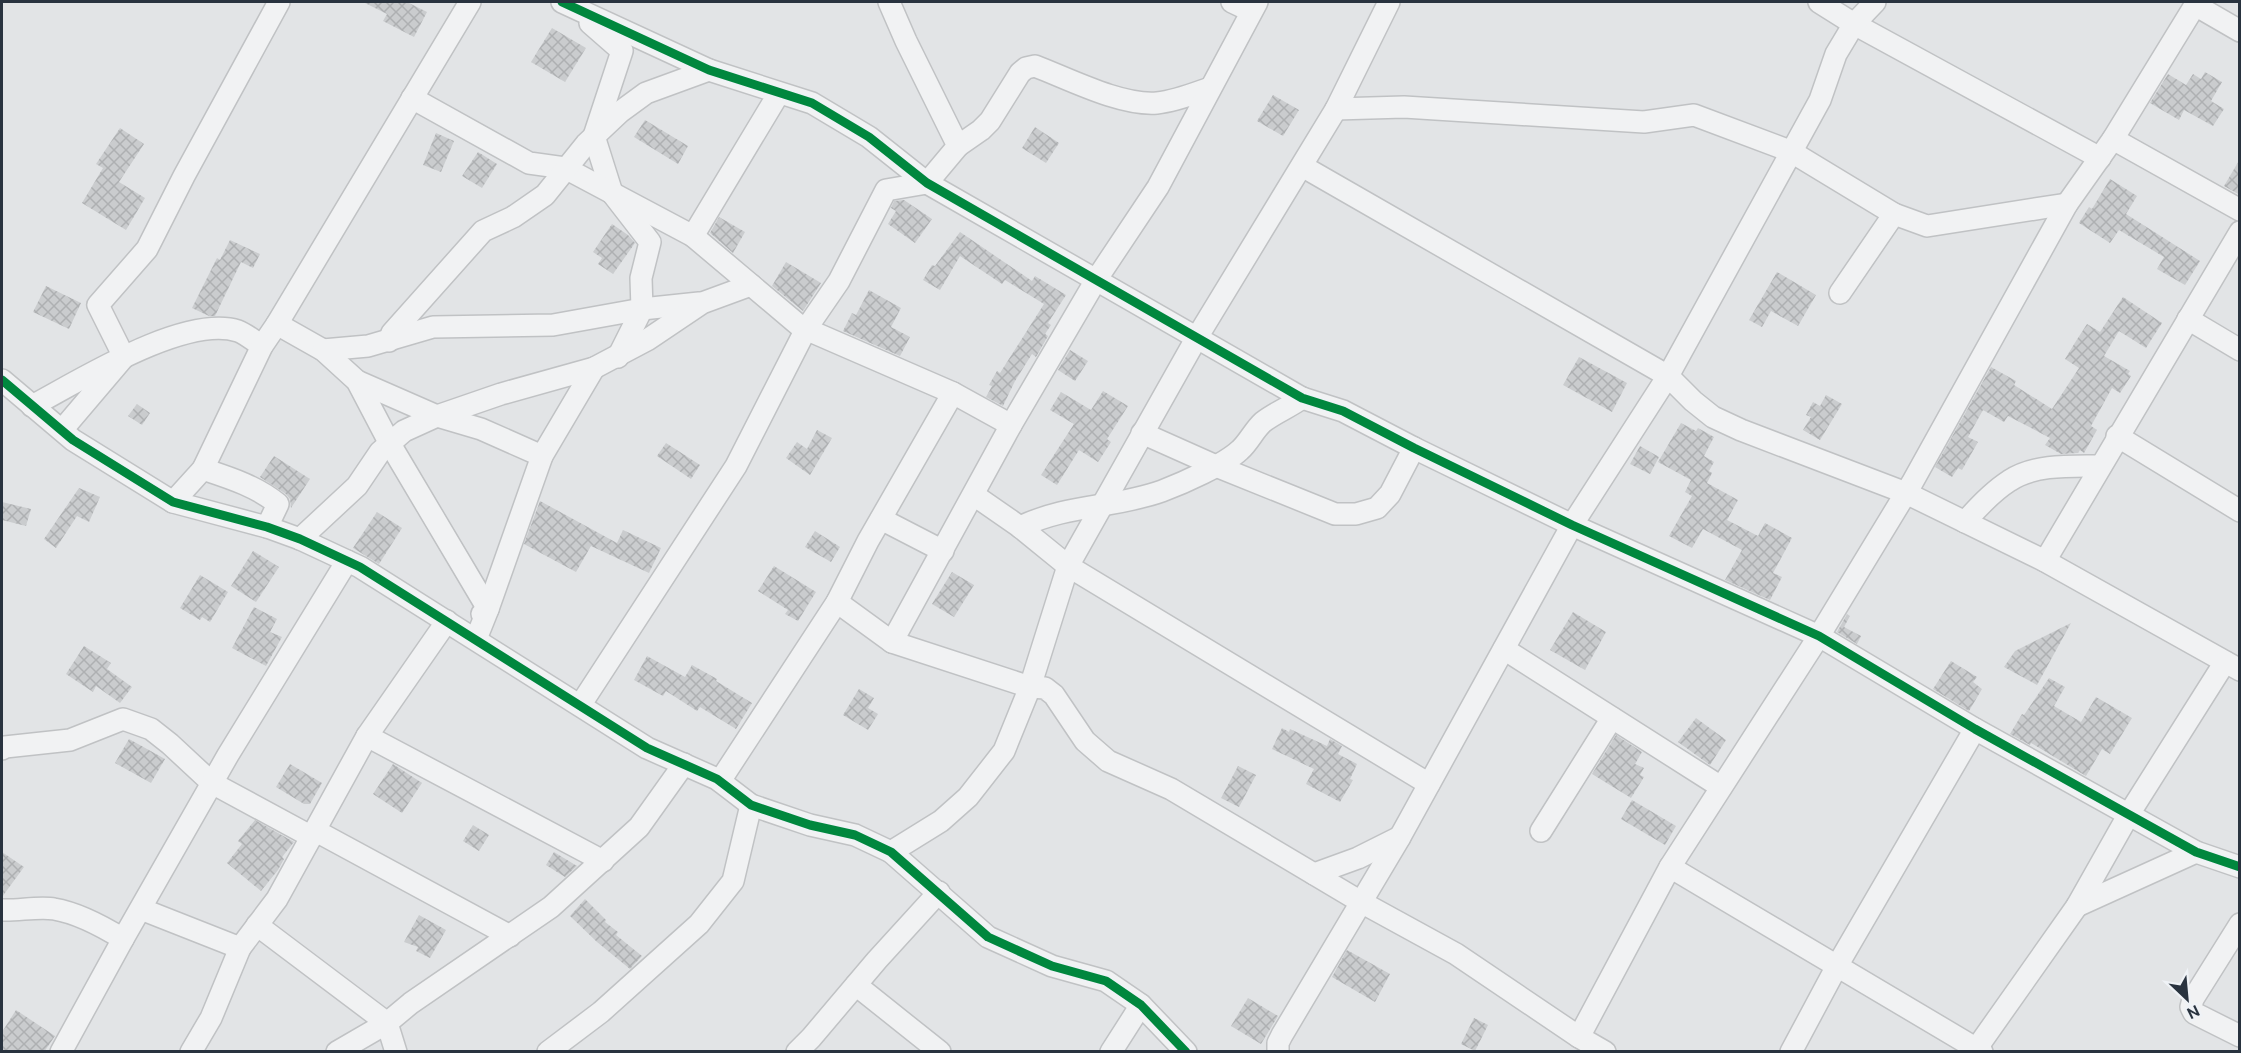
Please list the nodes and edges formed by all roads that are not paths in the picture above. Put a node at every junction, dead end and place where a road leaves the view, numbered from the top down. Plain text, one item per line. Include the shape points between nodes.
1 (279, 2) edge
2 (470, 2) edge
3 (889, 2) edge
4 (1232, 2) edge
5 (1389, 2) edge
6 (1819, 2) edge
7 (1875, 2) edge
8 (2196, 3) edge
9 (567, 4) edge
10 (1254, 6) edge
11 (1854, 24) junction
12 (2240, 31) edge
13 (709, 70) junction
14 (1210, 88) junction
15 (779, 93) junction
16 (412, 98) junction
17 (1336, 109) junction
18 (594, 136) junction
19 (2113, 139) junction
20 (958, 146) junction
21 (1790, 151) junction
22 (2100, 158) junction
23 (1302, 166) junction
24 (565, 168) junction
25 (927, 183) junction
26 (612, 193) junction
27 (2067, 204) junction
28 (2240, 210) edge
29 (1894, 214) junction
30 (2240, 232) edge
31 (693, 236) junction
32 (1096, 280) junction
33 (751, 285) junction
34 (1840, 293) dead end
35 (702, 303) junction
36 (642, 309) junction
37 (2188, 319) junction
38 (277, 324) junction
39 (806, 329) junction
40 (1196, 339) junction
41 (389, 340) junction
42 (262, 345) junction
43 (323, 350) junction
44 (2240, 350) edge
45 (124, 357) junction
46 (618, 357) junction
47 (594, 368) junction
48 (1668, 376) junction
49 (2, 380) edge
50 (357, 381) junction
51 (953, 393) junction
52 (1302, 398) junction
53 (32, 406) junction
54 (437, 416) junction
55 (1011, 425) junction
56 (62, 430) junction
57 (1142, 433) junction
58 (2117, 436) junction
59 (390, 444) junction
60 (1414, 448) junction
61 (542, 456) junction
62 (1216, 466) junction
63 (2100, 466) junction
64 (203, 469) junction
65 (1906, 493) junction
66 (974, 495) junction
67 (173, 502) junction
68 (1102, 504) junction
69 (2240, 511) edge
70 (881, 519) junction
71 (1965, 522) junction
72 (1572, 525) junction
73 (267, 527) junction
74 (1020, 527) junction
75 (300, 539) junction
76 (943, 551) junction
77 (347, 561) junction
78 (2045, 561) junction
79 (1068, 566) junction
80 (837, 602) junction
81 (488, 609) junction
82 (462, 630) junction
83 (1819, 636) junction
84 (892, 642) junction
85 (1504, 649) junction
86 (2232, 666) edge
87 (1030, 687) junction
88 (581, 704) junction
89 (1612, 718) junction
90 (1975, 729) junction
91 (368, 736) junction
92 (2, 749) edge
93 (684, 764) junction
94 (720, 782) junction
95 (212, 783) junction
96 (1429, 784) junction
97 (1721, 788) junction
98 (751, 805) junction
99 (2129, 814) junction
100 (1541, 831) dead end
101 (314, 834) junction
102 (1400, 837) junction
103 (891, 852) junction
104 (2196, 852) junction
105 (603, 861) junction
106 (1670, 867) junction
107 (2240, 867) edge
108 (1314, 874) junction
109 (939, 892) junction
110 (1361, 902) junction
111 (2076, 906) junction
112 (141, 909) junction
113 (2, 910) edge
114 (2240, 924) edge
115 (257, 925) junction
116 (510, 936) junction
117 (123, 939) junction
118 (240, 948) junction
119 (1837, 966) junction
120 (856, 985) junction
121 (1141, 1005) junction
122 (387, 1023) junction
123 (2240, 1036) edge
124 (1579, 1037) junction
125 (1977, 1050) edge
126 (62, 1052) edge
127 (191, 1052) edge
128 (337, 1052) edge
129 (396, 1052) edge
130 (548, 1052) edge
131 (796, 1052) edge
132 (940, 1052) edge
133 (1111, 1052) edge
134 (1186, 1052) edge
135 (1278, 1052) edge
136 (1605, 1052) edge
137 (1791, 1052) edge

1 - 45 street via 147,249 98,305
2 - 16 street
3 - 20 street
4 - 10 street
5 - 17 street
6 - 11 street
7 - 11 street
8 - 12 street
8 - 19 street
9 - 13 street
9 - 18 street via 622,51
10 - 14 street
11 - 21 street via 1836,54 1820,100
11 - 22 street
13 - 15 street
13 - 18 street via 646,93
14 - 20 street via 1177,100 1127,101 1035,66 1026,68 990,121
14 - 32 street via 1158,187
15 - 25 street via 812,103 869,137
15 - 31 street
16 - 24 street via 529,163
16 - 38 street
17 - 21 street via 1404,107 1644,122 1694,115
17 - 23 street
18 - 24 street
18 - 26 street
19 - 22 street
19 - 28 street
20 - 25 street
21 - 29 street
21 - 48 street
22 - 27 street
23 - 40 street
23 - 48 street
24 - 26 street
24 - 41 street via 545,195 483,231
25 - 32 street
25 - 39 street via 886,190 839,280
26 - 31 street
26 - 36 street via 650,243 641,278
27 - 29 street via 1926,226
27 - 65 street
29 - 34 street
30 - 37 street
31 - 33 street
32 - 40 street
32 - 55 street
33 - 35 street
33 - 39 street
35 - 36 street
35 - 46 street
36 - 41 street via 553,325 433,327
36 - 46 street
37 - 44 street
37 - 58 street
38 - 42 street
38 - 43 street
39 - 51 street
39 - 88 street via 736,466
40 - 52 street
40 - 57 street
41 - 43 street
42 - 45 street via 238,332 218,328 173,336
42 - 64 street
43 - 50 street
45 - 53 street
45 - 56 street
46 - 47 street
47 - 54 street
47 - 61 street
48 - 65 street via 1693,401 1722,421
48 - 72 street
49 - 53 street
50 - 54 street
50 - 59 street
51 - 55 street
51 - 70 street
52 - 60 street via 1343,411
52 - 62 street via 1261,424 1240,450
53 - 56 street
54 - 59 street via 404,431
54 - 61 street via 481,429
55 - 66 street
56 - 67 street
57 - 62 street
57 - 68 street
58 - 63 street
58 - 69 street
59 - 75 street via 357,486
59 - 81 street
60 - 62 street via 1390,494 1377,508 1356,514 1335,514
60 - 72 street
61 - 81 street
62 - 68 street via 1164,490
63 - 71 street via 2056,467 2010,479
63 - 78 street
64 - 67 street
64 - 73 street via 240,481 278,504
65 - 71 street
65 - 83 street
66 - 74 street
66 - 76 street
67 - 73 street
68 - 74 street via 1065,510
68 - 79 street
70 - 76 street
70 - 80 street
71 - 78 street
72 - 83 street
72 - 85 street
73 - 75 street
74 - 79 street
75 - 77 street
76 - 84 street
77 - 82 street
77 - 95 street
78 - 86 street
79 - 87 street
79 - 96 street
80 - 84 street
80 - 94 street
81 - 82 street
82 - 88 street
82 - 91 street
83 - 90 street
83 - 97 street
84 - 87 street
85 - 89 street
85 - 96 street
86 - 99 street
87 - 103 street via 1004,751 968,797 941,821
87 - 108 street via 1045,688 1054,695 1085,741 1108,761 1171,789
88 - 93 street via 647,748
89 - 97 street
89 - 100 street
90 - 99 street
90 - 119 street
91 - 101 street
91 - 105 street
92 - 95 street via 70,740 123,719 151,729
93 - 94 street
93 - 105 street via 639,827
94 - 98 street
95 - 101 street
95 - 112 street
96 - 102 street
97 - 106 street
98 - 103 street via 855,835
98 - 130 street via 733,881 699,924 601,1012
99 - 104 street
99 - 111 street
101 - 115 street
101 - 116 street
102 - 108 street
102 - 110 street
103 - 109 street
104 - 107 street
104 - 111 street
105 - 116 street via 551,907
106 - 119 street
106 - 124 street
108 - 110 street
109 - 120 street
109 - 121 street via 988,937 1052,966 1106,981
110 - 124 street via 1456,954
110 - 135 street via 1282,1035
111 - 125 street
112 - 117 street
112 - 118 street
113 - 117 street via 53,908 98,924
114 - 123 street via 2191,1007 2194,1013
115 - 118 street
115 - 122 street
116 - 122 street
117 - 126 street
118 - 127 street via 211,1018
119 - 125 street
119 - 137 street
120 - 131 street
120 - 132 street
121 - 133 street
121 - 134 street
122 - 128 street
122 - 129 street
124 - 136 street

